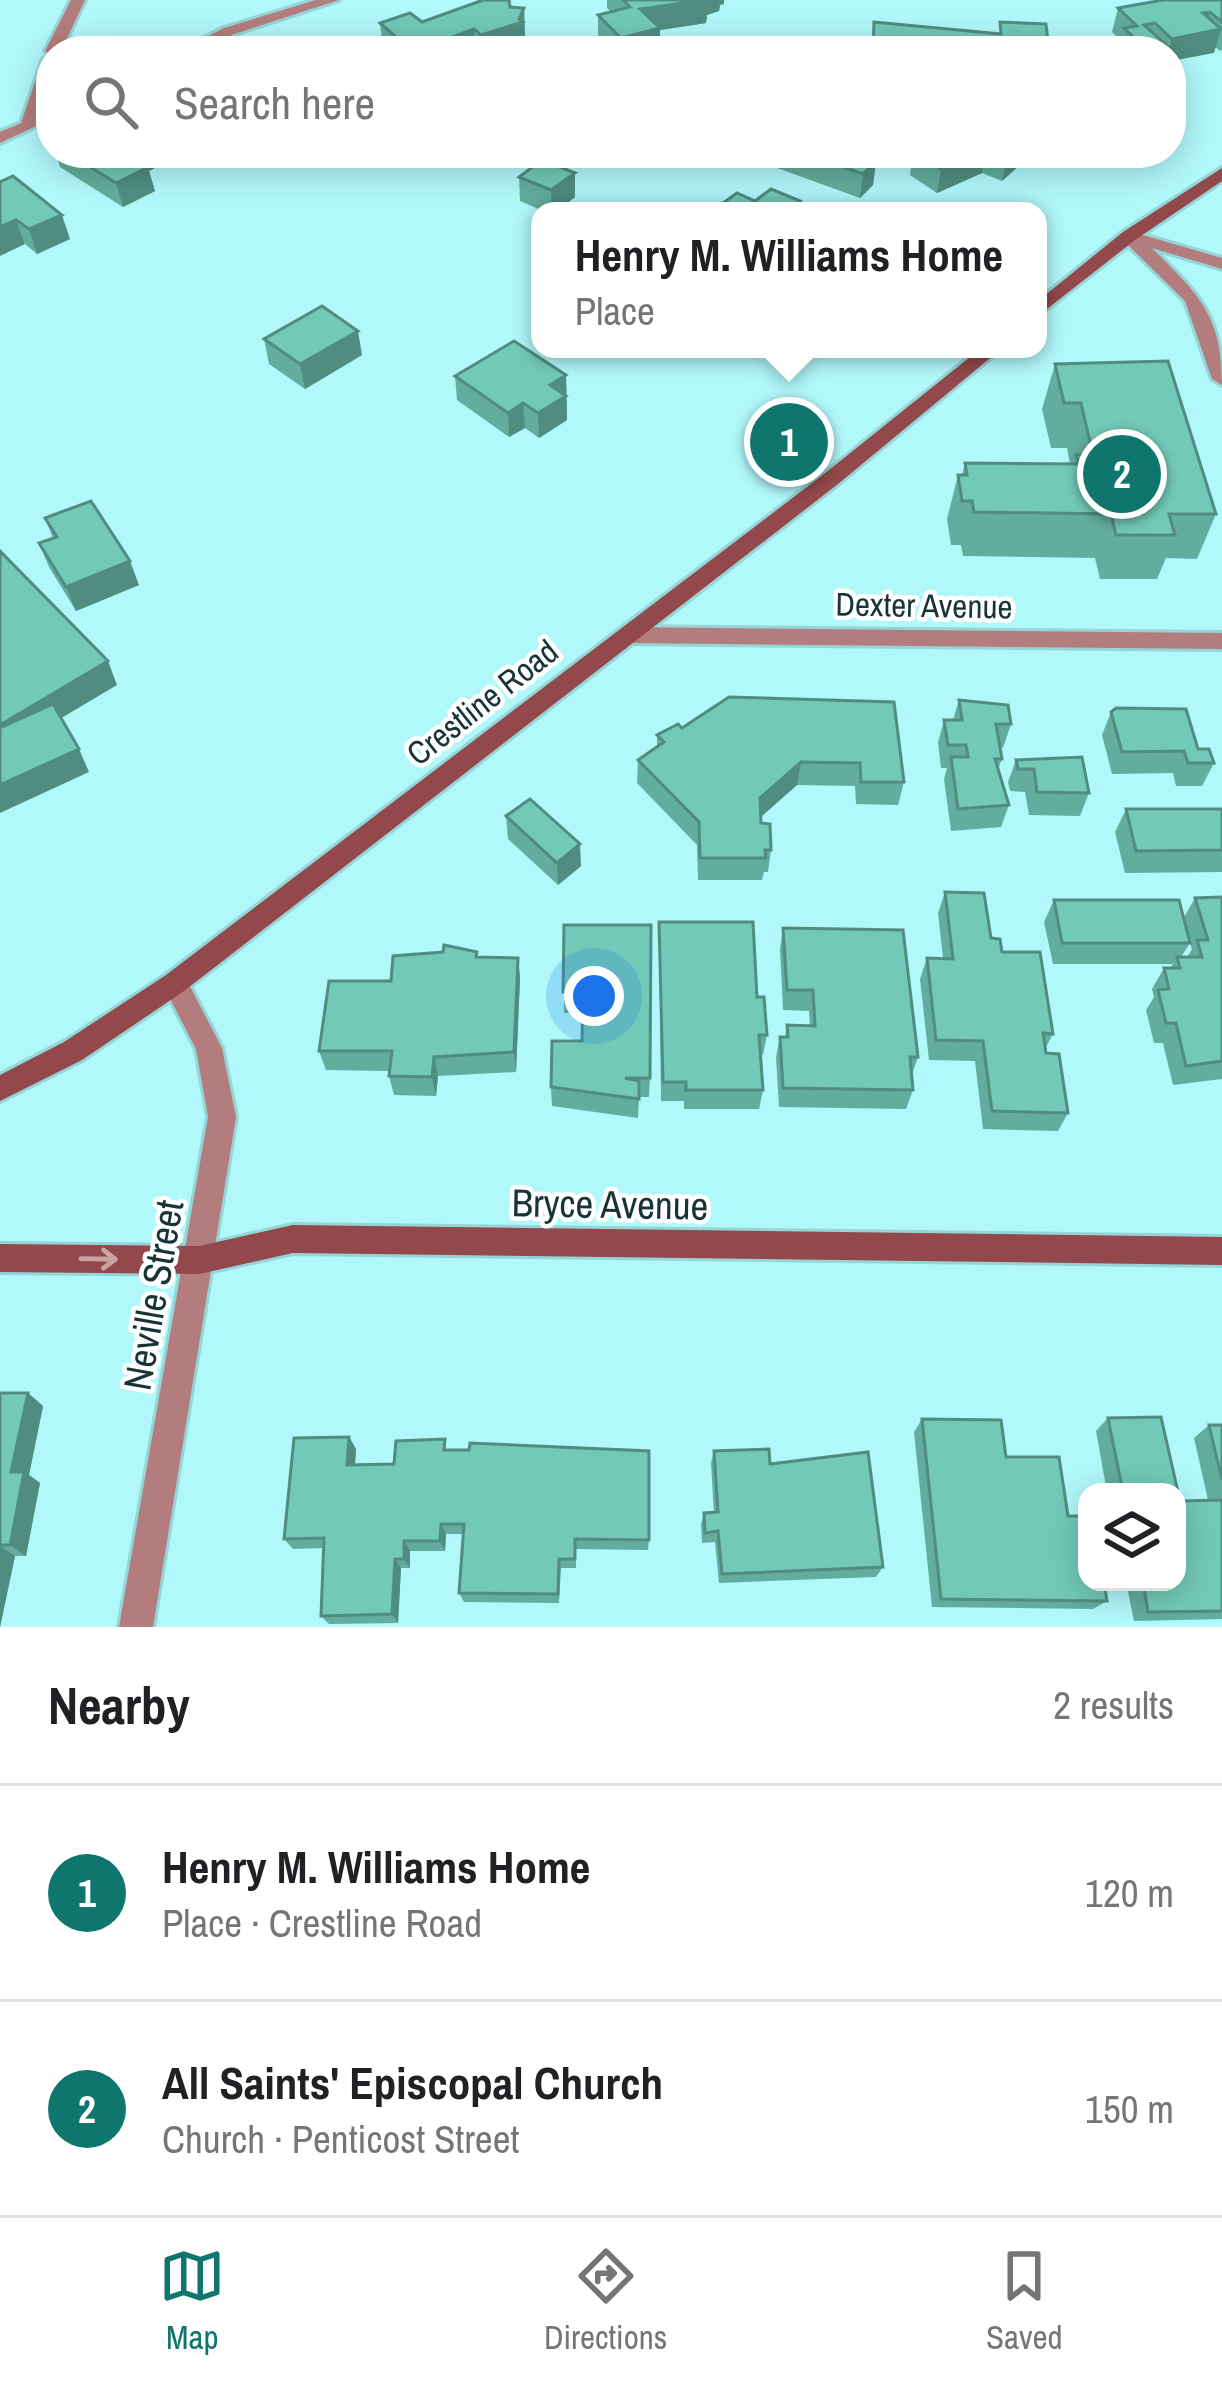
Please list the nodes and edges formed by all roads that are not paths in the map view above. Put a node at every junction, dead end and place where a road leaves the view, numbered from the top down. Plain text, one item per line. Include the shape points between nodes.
1 (78, 0) edge
2 (332, 0) edge
3 (61, 36) edge
4 (221, 36) edge
5 (36, 102) edge
6 (36, 122) edge
7 (28, 126) junction
8 (0, 138) edge
9 (1222, 173) edge
10 (1129, 236) junction
11 (1222, 264) edge
12 (1047, 303) edge
13 (980, 358) edge
14 (1222, 379) edge
15 (625, 635) junction
16 (1222, 641) edge
17 (175, 982) junction
18 (0, 1089) edge
19 (1222, 1251) edge
20 (0, 1258) edge
21 (199, 1260) junction
22 (136, 1627) edge

1 - 3 street
2 - 4 street
5 - 7 street
6 - 7 street
7 - 8 street
9 - 10 street
10 - 11 street
10 - 12 street
10 - 14 street via 1193,299
13 - 15 street, Crestline Road
15 - 16 street, Dexter Avenue
15 - 17 street, Crestline Road
17 - 18 street, Crestline Road via 74,1051
17 - 21 street, Neville Street via 209,1048 222,1117
19 - 21 street, Bryce Avenue via 293,1239
20 -> 21 street, Bryce Avenue
21 - 22 street, Neville Street

